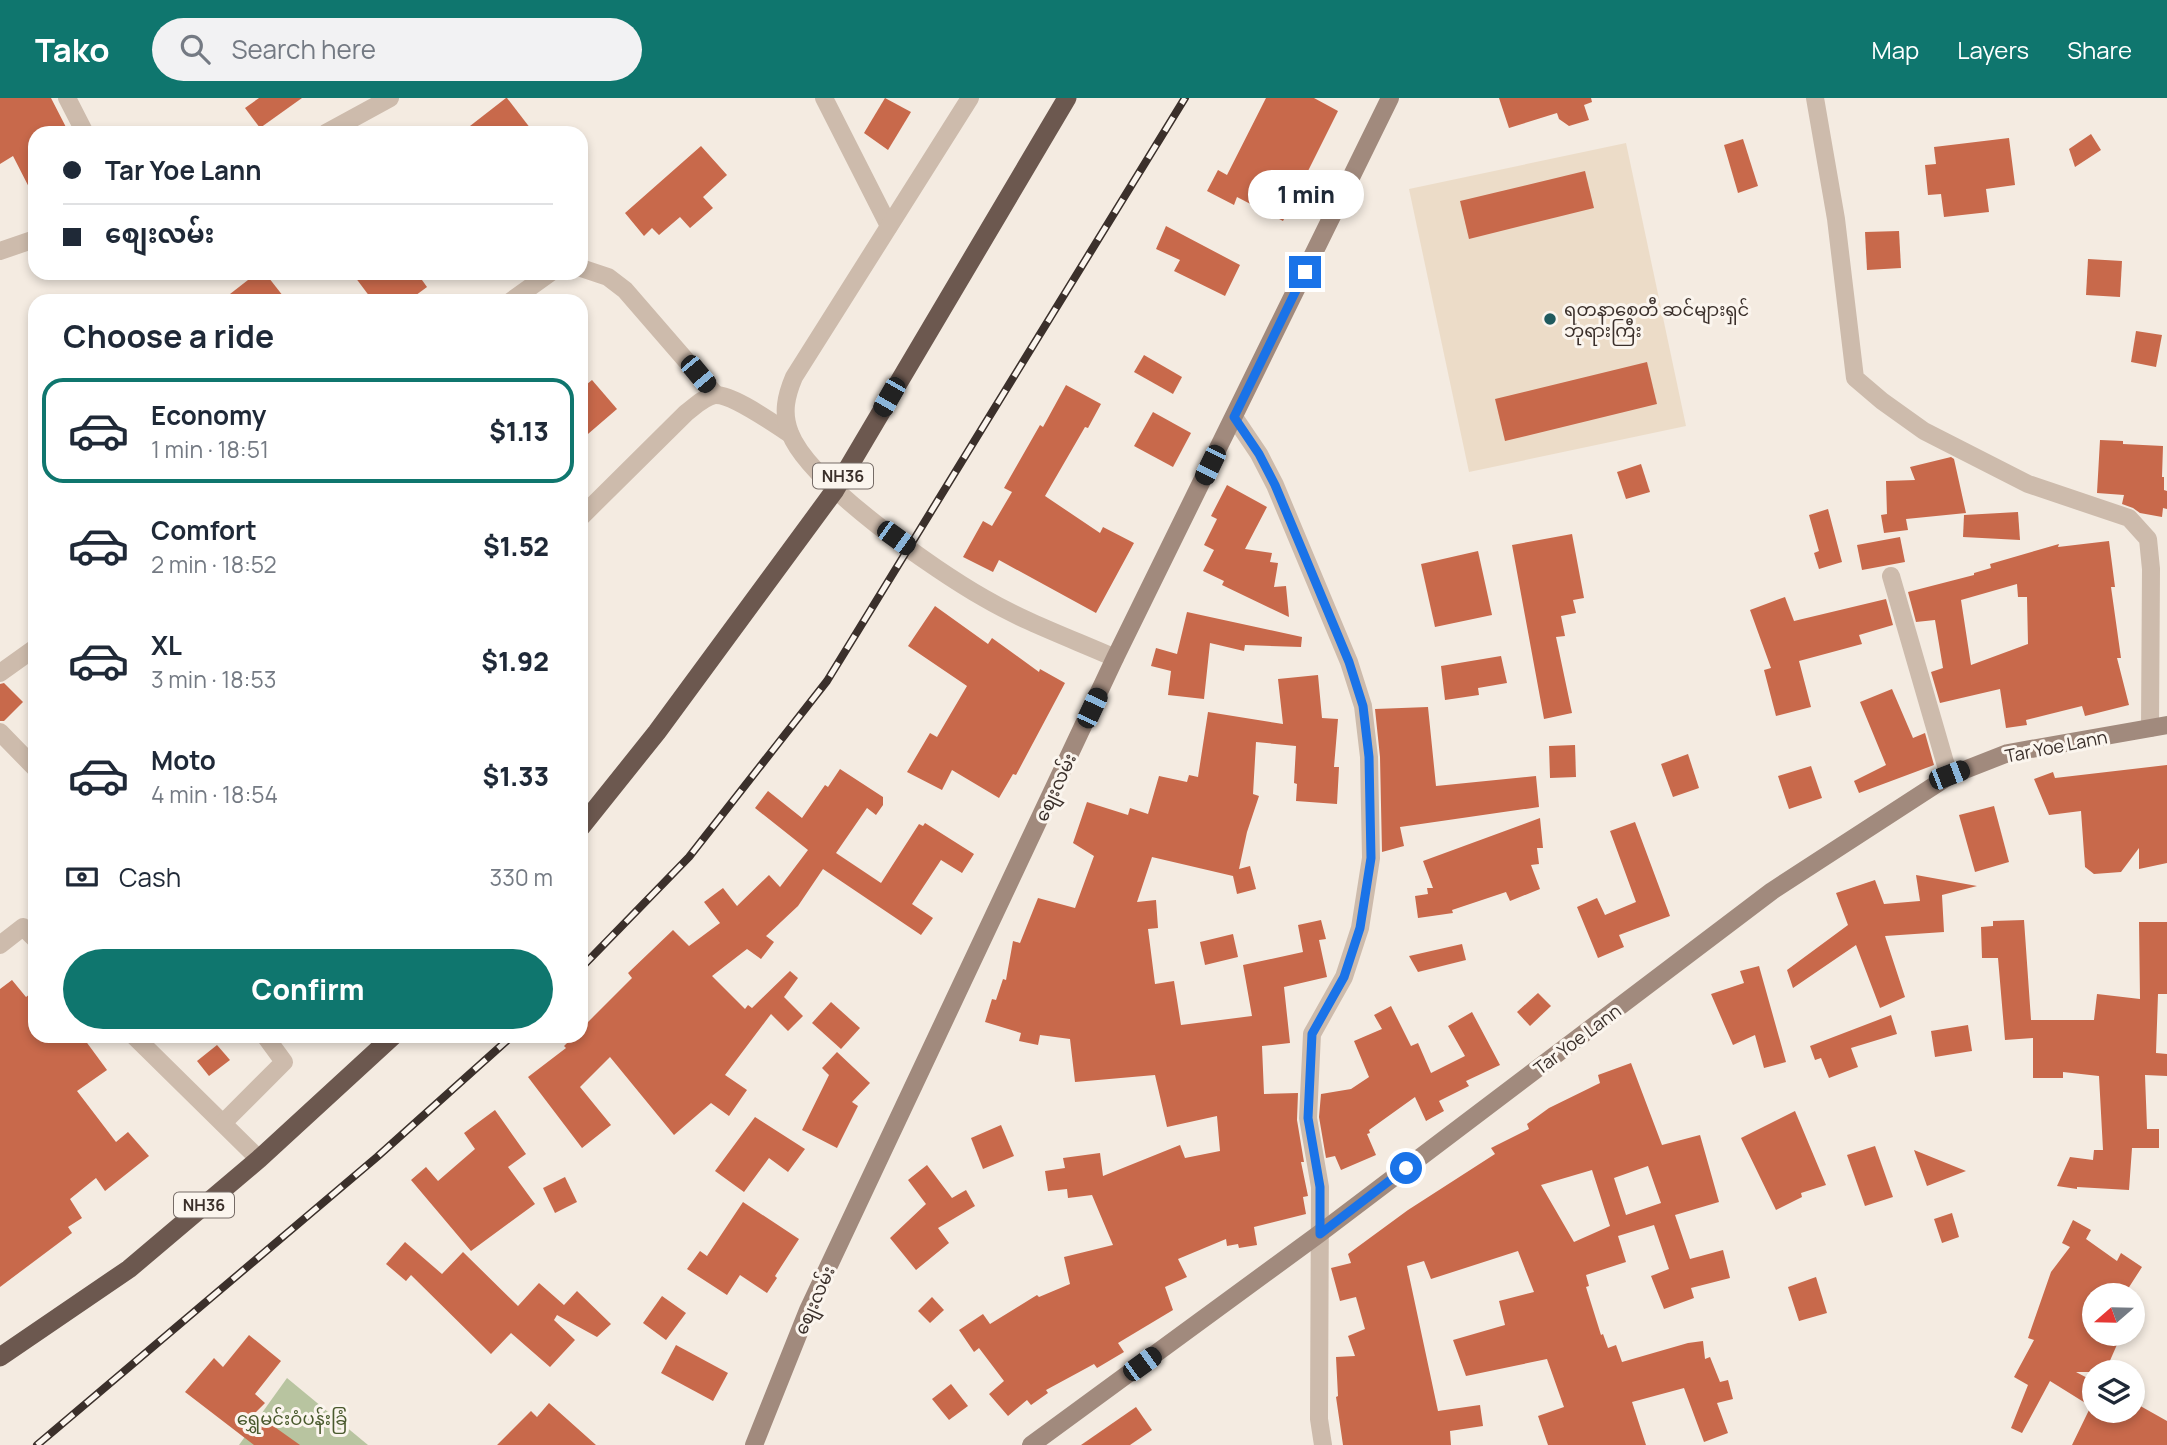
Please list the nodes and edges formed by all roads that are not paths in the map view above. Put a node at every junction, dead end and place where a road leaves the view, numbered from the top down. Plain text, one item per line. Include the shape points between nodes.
1 (67, 98) edge
2 (390, 98) edge
3 (824, 98) edge
4 (970, 98) edge
5 (1067, 98) edge
6 (1390, 98) edge
7 (1815, 98) edge
8 (81, 126) edge
9 (339, 126) edge
10 (888, 226) junction
11 (28, 242) edge
12 (1, 249) edge
13 (588, 270) edge
14 (540, 280) edge
15 (521, 294) edge
16 (716, 395) junction
17 (1234, 417) junction
18 (790, 434) junction
19 (835, 489) junction
20 (588, 510) edge
21 (1891, 576) dead end
22 (28, 653) edge
23 (1115, 658) junction
24 (0, 673) edge
25 (2158, 727) edge
26 (0, 732) edge
27 (28, 761) edge
28 (1949, 775) junction
29 (588, 818) edge
30 (28, 932) edge
31 (0, 945) edge
32 (141, 1043) edge
33 (270, 1043) edge
34 (385, 1043) edge
35 (223, 1123) junction
36 (259, 1158) junction
37 (1320, 1234) junction
38 (0, 1357) edge
39 (754, 1445) edge
40 (1031, 1445) edge
41 (1322, 1445) edge

1 - 8 street
2 - 9 street
3 - 10 street
4 - 10 street
5 - 19 highway, NH36
6 - 17 main road, စျေးလမ်း
7 - 25 street via 1836,219 1855,378 1924,430 2028,484 2129,518 2148,539
10 - 18 street via 794,377 786,396
11 - 12 street
13 - 16 street via 608,277 625,290
14 - 15 street
16 - 18 street via 746,406
16 - 20 street via 686,413
17 - 23 main road, စျေးလမ်း
17 - 37 street via 1275,485 1349,662 1363,706 1369,757 1371,858 1360,928 1344,977 1312,1034 1308,1118 1320,1187
18 - 19 street via 814,470
19 - 23 street via 984,599
19 - 29 highway, NH36
21 - 28 street
22 - 24 street
23 - 39 main road, စျေးလမ်း via 808,1310
25 - 28 main road, Tar Yoe Lann via 2008,753
26 - 27 street
28 - 37 main road, Tar Yoe Lann via 1772,891
30 - 31 street via 23,927
32 - 35 street
33 - 35 street via 284,1062
34 - 36 highway, NH36
35 - 36 street
36 - 38 highway, NH36 via 129,1269
37 - 40 main road, Tar Yoe Lann
37 - 41 street

